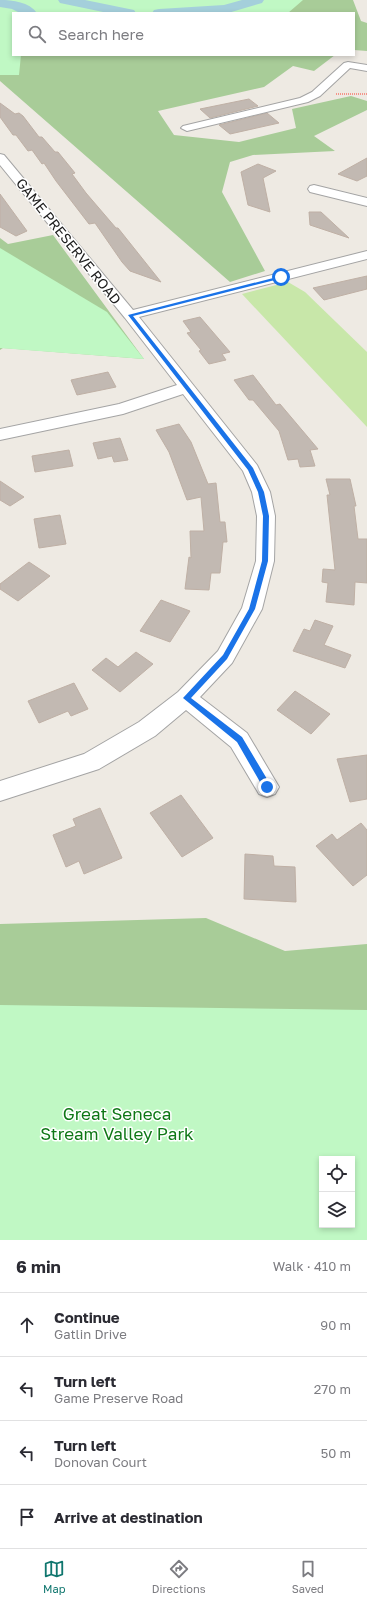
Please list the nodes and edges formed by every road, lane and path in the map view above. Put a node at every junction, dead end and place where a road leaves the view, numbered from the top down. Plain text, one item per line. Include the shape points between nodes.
1 (367, 68) edge
2 (318, 92) junction
3 (367, 94) edge
4 (187, 128) dead end
5 (0, 157) edge
6 (314, 189) dead end
7 (367, 202) edge
8 (367, 256) edge
9 (130, 315) junction
10 (186, 387) junction
11 (0, 435) edge
12 (186, 698) junction
13 (267, 787) dead end
14 (0, 791) edge

1 - 2 street via 348,65
2 - 3 path
2 - 4 street via 304,100
5 - 9 street, GAME PRESERVE ROAD
6 - 7 street
8 - 9 street
9 - 10 street, GAME PRESERVE ROAD
10 - 11 street via 168,395 102,414 13,430
10 - 12 street, GAME PRESERVE ROAD via 251,469 261,492 266,516 265,561 252,609 225,657
12 - 13 street via 239,740
12 - 14 street, GAME PRESERVE ROAD via 147,729 91,762

